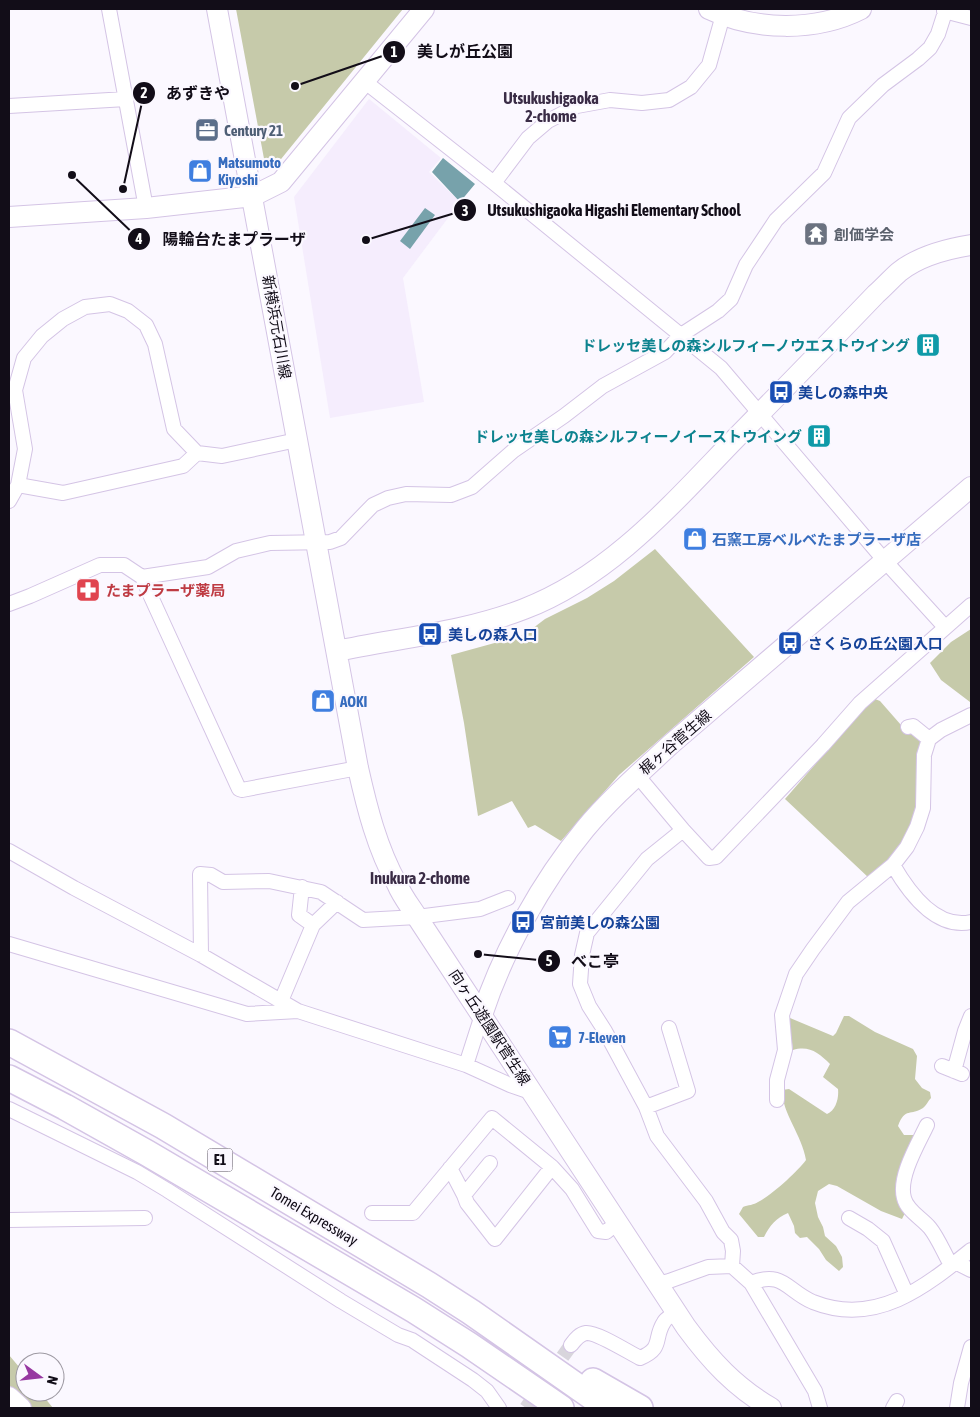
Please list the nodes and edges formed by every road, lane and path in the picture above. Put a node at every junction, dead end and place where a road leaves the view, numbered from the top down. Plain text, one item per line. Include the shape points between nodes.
1 (109, 9) edge
2 (217, 9) edge
3 (424, 9) edge
4 (861, 9) edge
5 (945, 10) edge
6 (716, 12) edge
7 (971, 18) edge
8 (364, 81) junction
9 (126, 99) junction
10 (9, 106) edge
11 (494, 183) junction
12 (253, 196) junction
13 (146, 208) junction
14 (9, 217) edge
15 (971, 245) edge
16 (681, 335) junction
17 (760, 414) junction
18 (297, 440) junction
19 (197, 453) junction
20 (18, 485) junction
21 (971, 487) edge
22 (9, 501) edge
23 (316, 543) junction
24 (885, 561) junction
25 (142, 577) junction
26 (324, 587) joint
27 (9, 604) edge
28 (971, 604) edge
29 (945, 627) junction
30 (337, 650) junction
31 (971, 715) edge
32 (908, 727) dead end
33 (929, 739) junction
34 (358, 768) junction
35 (637, 774) junction
36 (683, 830) junction
37 (9, 851) edge
38 (893, 865) junction
39 (302, 887) junction
40 (508, 898) dead end
41 (337, 902) junction
42 (417, 917) junction
43 (971, 922) edge
44 (313, 925) junction
45 (9, 944) edge
46 (201, 955) junction
47 (281, 1001) junction
48 (298, 1011) junction
49 (482, 1015) junction
50 (971, 1016) edge
51 (669, 1028) dead end
52 (9, 1042) edge
53 (466, 1065) junction
54 (953, 1070) dead end
55 (9, 1078) edge
56 (533, 1093) junction
57 (777, 1100) dead end
58 (646, 1107) junction
59 (9, 1109) edge
60 (928, 1125) dead end
61 (490, 1163) dead end
62 (552, 1167) junction
63 (450, 1168) junction
64 (464, 1195) junction
65 (372, 1213) dead end
66 (145, 1218) dead end
67 (849, 1218) dead end
68 (9, 1220) edge
69 (618, 1223) junction
70 (971, 1250) edge
71 (953, 1264) junction
72 (732, 1266) junction
73 (971, 1270) edge
74 (752, 1283) junction
75 (657, 1284) junction
76 (907, 1296) junction
77 (471, 1312) junction
78 (676, 1312) junction
79 (469, 1345) junction
80 (571, 1345) tunnel mouth
81 (971, 1347) edge
82 (9, 1397) edge
83 (21, 1408) edge
84 (499, 1408) edge
85 (538, 1408) edge
86 (560, 1408) edge
87 (608, 1408) edge
88 (640, 1408) edge
89 (770, 1408) edge
90 (820, 1408) edge
91 (957, 1408) edge

1 - 9 street
2 - 12 street, 新横浜元石川線
3 - 8 street
4 - 6 street via 830,20 793,26 764,24
5 - 7 street
5 - 16 street via 930,48 883,85 849,118 824,173 776,220 746,265 730,299 718,312
6 - 11 street via 709,65 692,86 669,100 642,103 610,100 577,106 548,121 528,138
8 - 11 street
8 - 12 street via 281,182
9 - 10 street
9 - 13 street
11 - 16 street
12 - 13 street
12 - 18 street, 新横浜元石川線
13 - 14 street
15 - 17 street via 922,258 900,271
16 - 17 street via 721,368
16 - 23 street via 665,352 603,386 513,451 472,487 451,495 406,494 388,498 373,505 341,538
17 - 24 street
17 - 30 street via 659,517 616,555 558,593 493,620
18 - 19 street via 222,456
18 - 23 street, 新横浜元石川線
19 - 20 street via 184,466 63,493
19 - 20 street via 174,429 154,344 146,325 128,310 110,304 85,307 42,336 24,358 15,390 25,449
20 - 22 street
21 - 24 street, 梶ヶ谷菅生線
23 - 25 street via 270,543 236,552 208,567
23 - 26 street, 新横浜元石川線
24 - 29 street
24 - 35 street, 梶ヶ谷菅生線
25 - 27 street via 124,565 100,565
25 - 34 street via 239,789
26 - 30 street, 向ヶ丘遊園駅菅生線
28 - 29 street
29 - 36 street via 860,703 716,857 709,858
30 - 34 street, 向ヶ丘遊園駅菅生線
31 - 33 street
32 - 33 street via 913,726
33 - 38 street via 924,755 923,808 914,834
34 - 42 street, 向ヶ丘遊園駅菅生線 via 367,810 379,844 397,885
35 - 36 street
35 - 49 street, 梶ヶ谷菅生線 via 585,829 551,873 499,971
36 - 58 street via 647,859 587,933 582,955 580,984 589,1006
37 - 46 street
38 - 43 street via 903,883 926,908 946,920
38 - 57 street via 848,902 796,974 782,1015 785,1050 777,1080
39 - 41 street
39 - 44 street via 300,916
39 - 46 street via 269,881 223,882 211,875 200,874
40 - 42 street via 480,909
41 - 42 street via 363,920
41 - 44 street
42 - 49 street, 向ヶ丘遊園駅菅生線
44 - 47 street
45 - 48 street via 246,1014
46 - 47 street
47 - 48 street
48 - 53 street
49 - 53 street, 梶ヶ谷菅生線
49 - 56 street, 向ヶ丘遊園駅菅生線
50 - 54 street
51 - 58 street via 688,1091
52 - 77 highway, Tomei Expressway / E1 via 163,1126
53 - 56 street
55 - 79 highway, Tomei Expressway / E1 via 147,1153
56 - 69 street, 向ヶ丘遊園駅菅生線
58 - 72 street via 657,1136 731,1240
59 - 84 street via 167,1190 341,1301 412,1340 473,1380 487,1391
60 - 71 street via 908,1166 904,1199 930,1228
61 - 64 street
62 - 63 street via 492,1118
62 - 64 street via 495,1238
62 - 69 street via 572,1189 598,1231 606,1232
63 - 64 street
63 - 65 street via 412,1213
66 - 68 street
67 - 76 street via 883,1241
69 - 75 street, 向ヶ丘遊園駅菅生線
70 - 71 street
71 - 73 street
71 - 76 street
72 - 74 street
72 - 75 street via 708,1267
74 - 76 street via 764,1278 778,1280 812,1301 842,1309 863,1310
74 - 90 street via 815,1391
75 - 78 street, 向ヶ丘遊園駅菅生線
77 - 87 highway, Tomei Expressway / E1
77 - 88 highway
78 - 80 street via 664,1322 650,1354 640,1358 602,1337 587,1333
78 - 89 street, 向ヶ丘遊園駅菅生線 via 709,1358 742,1389
79 - 85 highway
79 - 86 highway, Tomei Expressway / E1
81 - 91 street
82 - 83 street

